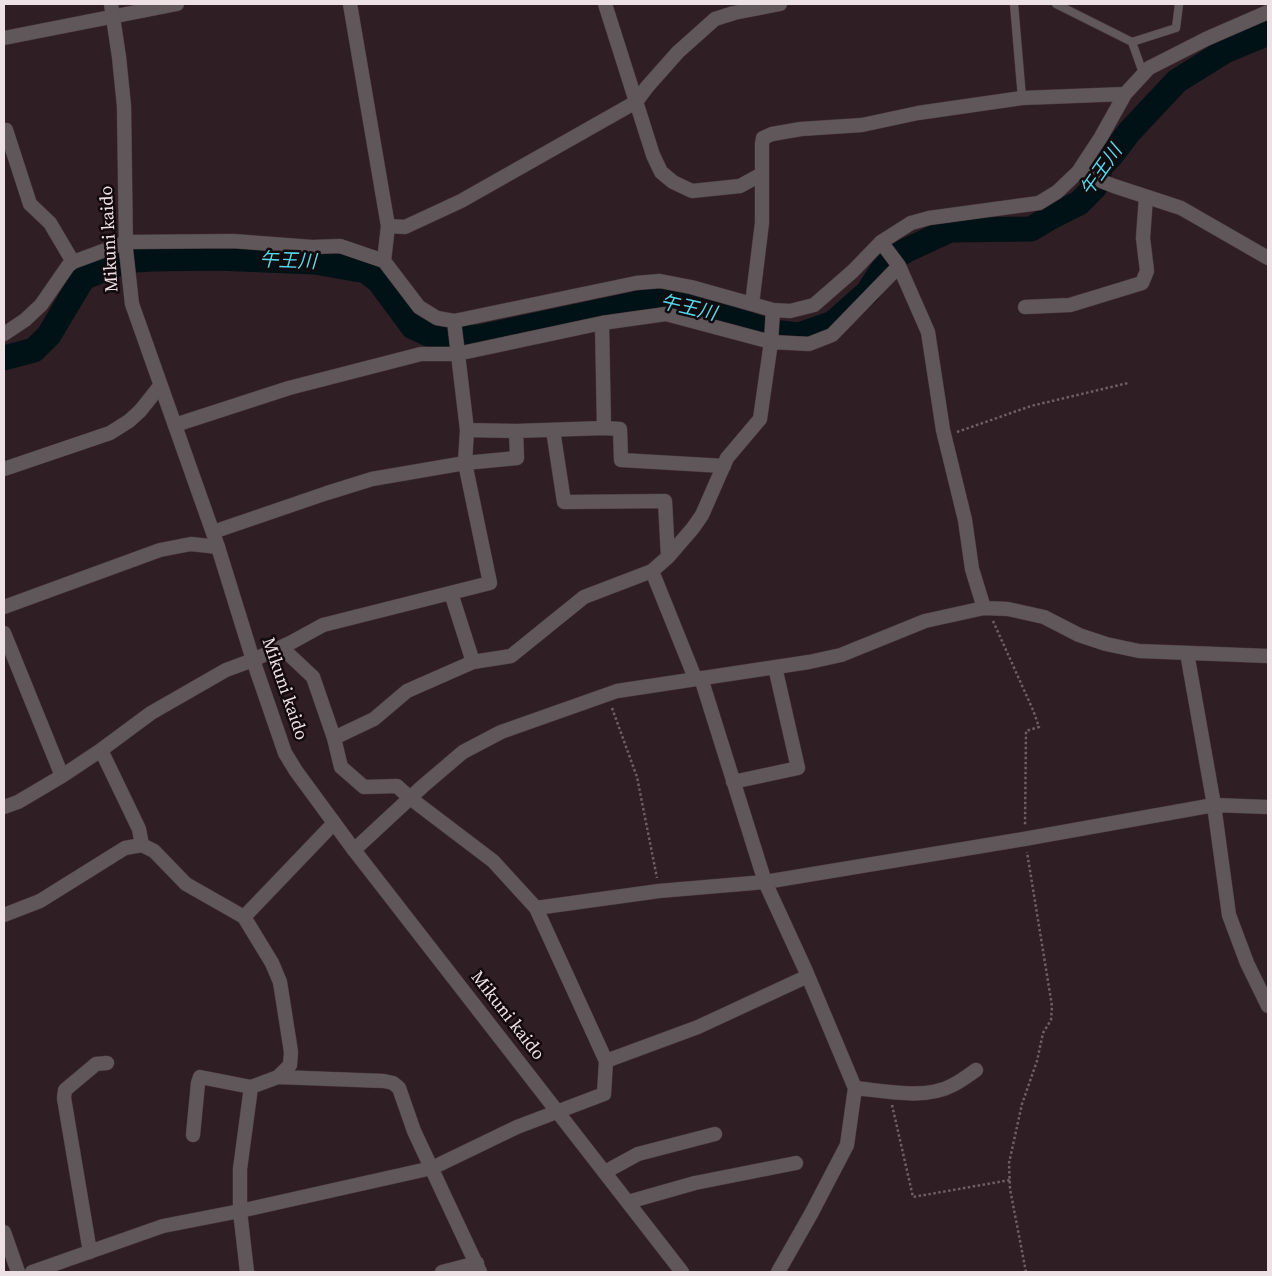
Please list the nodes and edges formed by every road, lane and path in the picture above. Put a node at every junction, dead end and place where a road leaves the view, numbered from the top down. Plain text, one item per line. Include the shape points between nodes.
1 (177, 4) edge
2 (350, 4) edge
3 (605, 4) edge
4 (780, 4) edge
5 (1014, 4) edge
6 (1056, 4) edge
7 (1179, 4) edge
8 (154, 6) edge
9 (113, 10) edge
10 (1268, 13) edge
11 (4, 38) edge
12 (1132, 42) junction
13 (1143, 73) junction
14 (1125, 94) junction
15 (1022, 98) junction
16 (636, 102) junction
17 (4, 130) edge
18 (762, 174) junction
19 (1082, 174) junction
20 (1146, 197) junction
21 (388, 226) junction
22 (883, 244) junction
23 (126, 246) junction
24 (1268, 258) edge
25 (384, 261) junction
26 (73, 262) junction
27 (899, 266) junction
28 (752, 304) junction
29 (1025, 307) dead end
30 (772, 313) junction
31 (454, 323) junction
32 (602, 323) junction
33 (4, 334) edge
34 (771, 342) junction
35 (457, 354) junction
36 (1128, 383) dead end
37 (160, 386) junction
38 (175, 425) junction
39 (604, 428) junction
40 (467, 430) junction
41 (553, 430) junction
42 (516, 431) junction
43 (944, 437) junction
44 (465, 463) junction
45 (724, 466) junction
46 (4, 469) edge
47 (213, 532) junction
48 (218, 547) junction
49 (668, 557) junction
50 (652, 571) junction
51 (451, 593) junction
52 (4, 607) edge
53 (986, 608) junction
54 (4, 633) edge
55 (281, 647) junction
56 (1186, 653) junction
57 (1268, 656) edge
58 (253, 660) junction
59 (473, 662) junction
60 (775, 667) junction
61 (698, 678) junction
62 (607, 694) junction
63 (334, 738) junction
64 (101, 750) junction
65 (62, 776) junction
66 (733, 782) junction
67 (410, 798) junction
68 (1214, 805) junction
69 (4, 807) edge
70 (1268, 807) edge
71 (334, 823) junction
72 (1024, 839) junction
73 (142, 844) junction
74 (354, 850) junction
75 (765, 882) junction
76 (659, 891) junction
77 (536, 908) junction
78 (4, 914) edge
79 (244, 917) junction
80 (808, 976) junction
81 (1268, 1006) edge
82 (606, 1061) junction
83 (107, 1063) dead end
84 (976, 1070) dead end
85 (278, 1076) junction
86 (251, 1087) junction
87 (855, 1088) junction
88 (888, 1092) junction
89 (558, 1111) junction
90 (715, 1134) dead end
91 (193, 1135) dead end
92 (796, 1163) dead end
93 (432, 1168) junction
94 (604, 1172) junction
95 (1010, 1180) junction
96 (628, 1202) junction
97 (240, 1211) junction
98 (4, 1232) edge
99 (90, 1252) junction
100 (478, 1268) edge
101 (18, 1272) edge
102 (32, 1272) edge
103 (247, 1272) edge
104 (442, 1272) edge
105 (682, 1272) edge
106 (778, 1272) edge
107 (1026, 1272) edge

1 - 8 street
2 - 21 street
3 - 16 street
4 - 16 street via 715,19 678,52
5 - 15 lane
6 - 12 lane
7 - 12 lane via 1176,28
8 - 9 street
9 - 11 street
9 - 23 street, Mikuni kaido via 124,106
10 - 13 street via 1206,39
12 - 13 lane
13 - 14 street
14 - 15 street
14 - 19 street
15 - 18 street via 918,113 862,125 801,128 772,134 764,138 762,144
16 - 18 street via 653,155 661,172 673,182 692,191 740,186
16 - 21 street via 461,201 406,227
17 - 26 street via 30,204 50,223
18 - 28 street via 762,223
19 - 20 street
19 - 22 street via 1038,203 929,218 911,223
20 - 24 street via 1180,208
20 - 29 street via 1143,238 1146,271 1142,283 1070,305
21 - 25 street
22 - 27 street
22 - 30 street via 814,305
23 - 25 street via 233,241 340,246
23 - 26 street
23 - 37 street, Mikuni kaido via 132,304
25 - 31 street via 419,307 437,318
26 - 33 street via 41,305
27 - 34 street via 832,335 809,344
27 - 43 street via 928,332
28 - 30 street
28 - 31 street via 660,281 636,283
30 - 34 street
31 - 35 street
32 - 34 street via 666,314
32 - 35 street
32 - 39 street
34 - 45 street via 760,419
35 - 38 street via 411,356 289,388
35 - 40 street
36 - 43 path via 1031,406
37 - 38 street, Mikuni kaido
37 - 46 street via 140,411 110,433
38 - 47 street, Mikuni kaido
39 - 41 street
39 - 45 street via 620,430 620,460
40 - 42 street
40 - 44 street
41 - 42 street
41 - 49 street via 564,502 665,501
42 - 44 street via 517,458
43 - 53 street via 965,520 972,569
44 - 47 street via 372,479
44 - 51 street via 490,583
45 - 49 street via 702,515
47 - 48 street, Mikuni kaido
48 - 52 street via 191,544 160,550
48 - 58 street, Mikuni kaido
49 - 50 street
50 - 59 street via 584,596 511,656
50 - 61 street
51 - 55 street via 323,625
51 - 59 street
53 - 56 street via 1044,617 1079,635 1106,644 1139,651
53 - 60 street via 925,621 841,654
53 - 72 path via 1039,727 1026,730
54 - 65 street
55 - 58 street
55 - 63 street via 313,677
56 - 57 street
56 - 68 street
58 - 64 street via 226,670 152,713
58 - 71 street, Mikuni kaido via 285,752
59 - 63 street via 407,691 374,719
60 - 61 street
60 - 66 street via 798,768
61 - 62 street
61 - 66 street
62 - 67 street via 501,732 464,752
62 - 76 path via 637,777
63 - 67 street via 341,767 364,787 397,786
64 - 65 street
64 - 73 street
65 - 69 street
66 - 75 street
67 - 74 street
67 - 77 street via 493,861
68 - 70 street
68 - 72 street
68 - 81 street via 1229,915
71 - 74 street, Mikuni kaido
71 - 79 street
72 - 75 street
72 - 95 path via 1052,1006 1051,1020 1043,1033 1022,1104 1009,1164
73 - 78 street via 125,848 40,901
73 - 79 street via 154,851 186,884
74 - 89 street, Mikuni kaido
75 - 76 street
75 - 80 street
76 - 77 street
77 - 82 street
79 - 85 street via 280,982 291,1052 290,1065
80 - 82 street via 698,1027
80 - 87 street
82 - 89 street via 604,1094
83 - 99 street via 96,1064 65,1090 64,1098
84 - 88 street via 953,1086 940,1090 911,1094
85 - 86 street
85 - 93 street via 393,1083 399,1088 414,1131
86 - 91 street via 200,1077
86 - 97 street via 240,1169
87 - 88 street
87 - 106 street via 847,1145
88 - 95 path via 913,1197
89 - 93 street
89 - 94 street, Mikuni kaido
90 - 94 street via 638,1154
92 - 96 street via 695,1183
93 - 97 street
93 - 100 street
94 - 96 street, Mikuni kaido
95 - 107 path
96 - 105 street, Mikuni kaido
97 - 99 street via 164,1226
97 - 103 street
98 - 101 street
99 - 102 street
100 - 104 street

